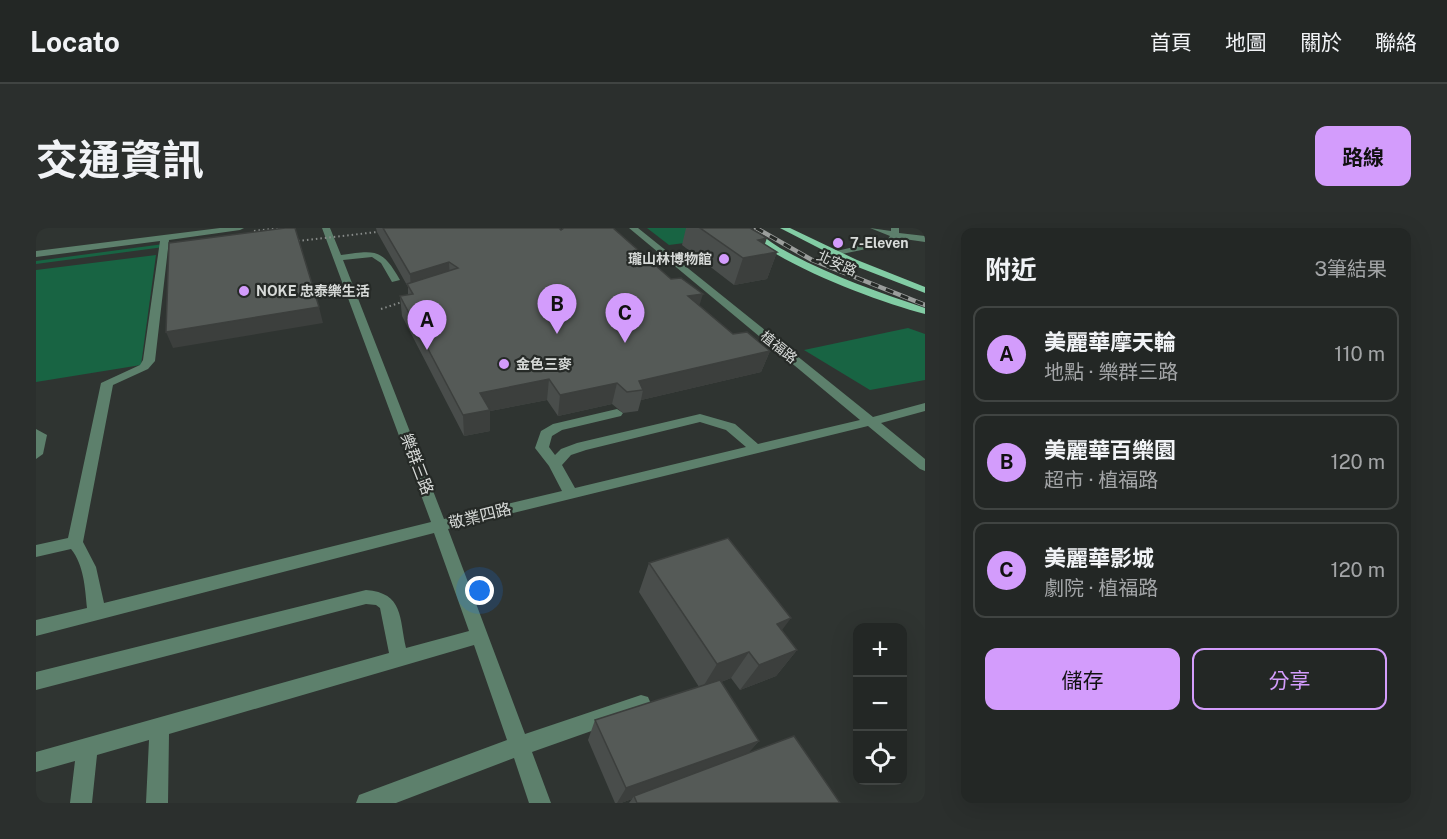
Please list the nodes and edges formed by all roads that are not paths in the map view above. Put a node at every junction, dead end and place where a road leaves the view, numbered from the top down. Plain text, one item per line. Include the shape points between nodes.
1 (183, 228) edge
2 (240, 228) edge
3 (326, 228) edge
4 (633, 228) edge
5 (744, 228) edge
6 (784, 228) edge
7 (874, 228) edge
8 (895, 232) edge
9 (165, 238) junction
10 (925, 239) edge
11 (36, 246) edge
12 (832, 253) junction
13 (36, 254) edge
14 (339, 258) junction
15 (395, 280) dead end
16 (925, 290) edge
17 (925, 311) edge
18 (925, 407) edge
19 (617, 413) dead end
20 (871, 422) junction
21 (36, 433) edge
22 (754, 448) junction
23 (36, 454) edge
24 (555, 464) junction
25 (925, 466) edge
26 (571, 493) junction
27 (440, 526) junction
28 (75, 543) junction
29 (36, 551) edge
30 (96, 614) junction
31 (36, 628) edge
32 (479, 636) junction
33 (399, 658) junction
34 (36, 681) edge
35 (641, 704) edge
36 (159, 727) junction
37 (519, 746) junction
38 (87, 748) junction
39 (36, 762) edge
40 (81, 803) edge
41 (157, 803) edge
42 (366, 803) edge
43 (540, 803) edge

1 - 11 street
2 - 9 street
3 - 14 street, 樂群三路
4 - 20 street, 植福路
5 - 17 main road, 北安路 via 832,276
6 - 12 main road, 北安路
7 - 8 street
8 - 10 street
8 - 12 street via 891,240
9 - 13 street
9 - 28 street via 149,361 107,383
12 - 16 main road, 北安路
14 - 15 street via 380,255
14 - 27 street, 樂群三路
18 - 20 street, 敬業四路
19 - 24 street via 558,427 546,434 543,448
20 - 22 street, 敬業四路
20 - 25 street, 植福路
21 - 23 street via 40,435
22 - 24 street via 738,430 719,420 700,418 582,446 566,452
22 - 26 street, 敬業四路
24 - 26 street
26 - 27 street, 敬業四路
27 - 30 street, 敬業四路
27 - 32 street, 樂群三路
28 - 29 street
28 - 30 street via 90,576
30 - 31 street, 敬業四路
32 - 33 street
32 - 37 street, 樂群三路
33 - 34 street via 388,605 380,598 366,597
33 - 36 street
35 - 37 street
36 - 38 street
36 - 41 street
37 - 42 street
37 - 43 street, 樂群三路
38 - 39 street
38 - 40 street

